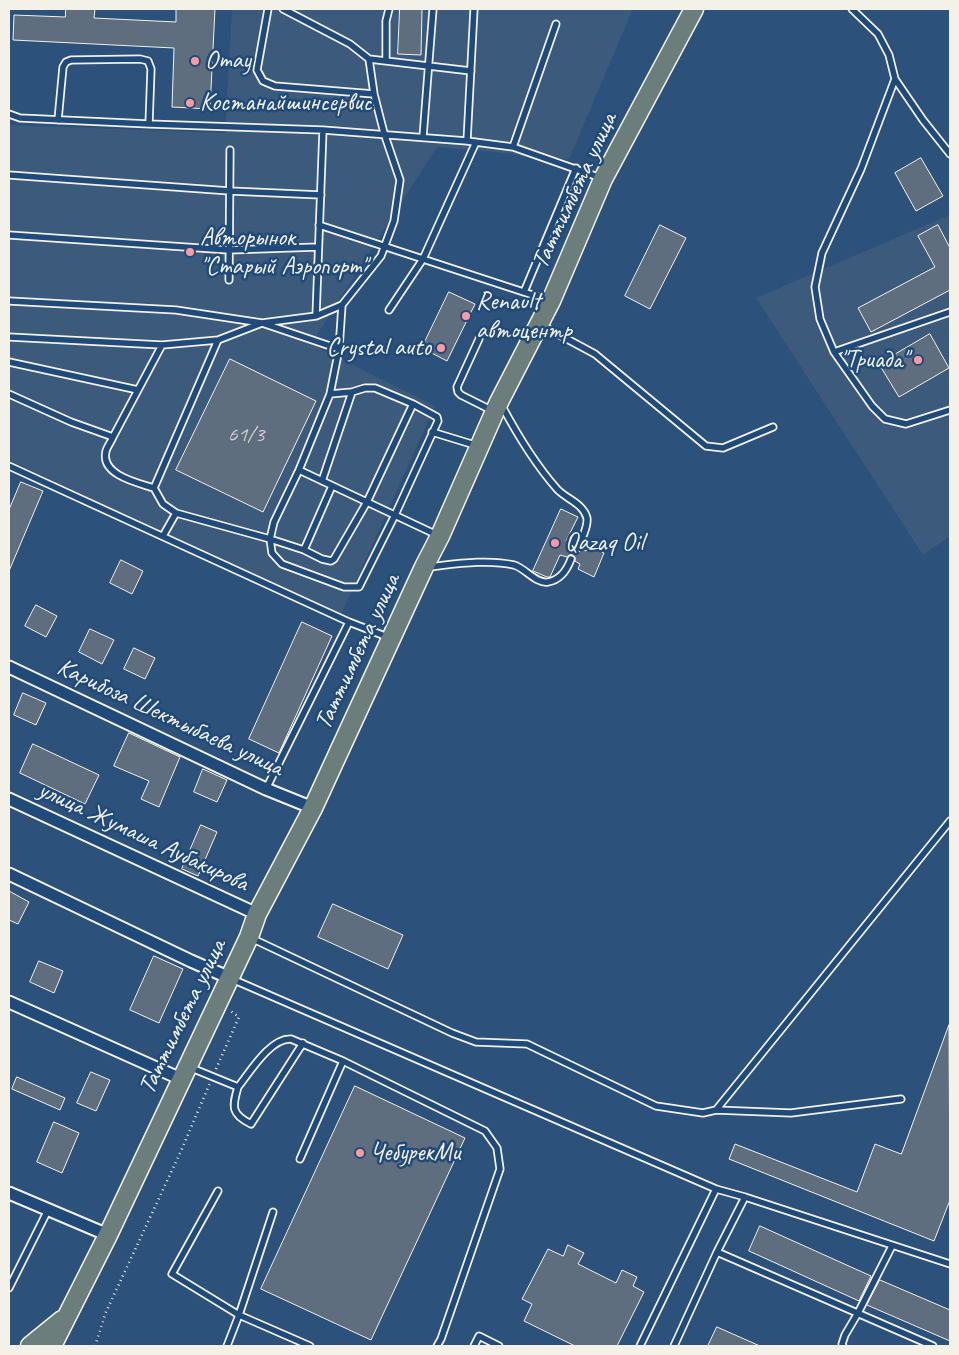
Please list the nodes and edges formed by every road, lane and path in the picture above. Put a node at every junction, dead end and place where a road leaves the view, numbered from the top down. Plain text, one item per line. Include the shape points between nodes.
1 (268, 9) edge
2 (282, 9) edge
3 (389, 9) edge
4 (433, 9) edge
5 (474, 9) edge
6 (694, 9) edge
7 (852, 9) edge
8 (556, 24) dead end
9 (369, 59) junction
10 (386, 61) junction
11 (429, 66) junction
12 (471, 71) junction
13 (895, 79) junction
14 (374, 94) junction
15 (9, 114) edge
16 (58, 120) junction
17 (149, 124) junction
18 (323, 130) junction
19 (384, 133) junction
20 (423, 137) junction
21 (466, 140) junction
22 (476, 142) junction
23 (513, 148) junction
24 (230, 150) dead end
25 (950, 154) edge
26 (576, 168) junction
27 (9, 176) edge
28 (603, 179) junction
29 (230, 191) junction
30 (321, 195) junction
31 (319, 225) junction
32 (9, 235) edge
33 (318, 247) junction
34 (386, 247) junction
35 (229, 250) junction
36 (423, 259) junction
37 (229, 280) dead end
38 (524, 292) junction
39 (9, 301) edge
40 (551, 302) junction
41 (342, 305) junction
42 (389, 310) dead end
43 (950, 312) edge
44 (316, 316) junction
45 (262, 323) junction
46 (540, 324) junction
47 (9, 337) edge
48 (479, 339) dead end
49 (218, 340) junction
50 (162, 345) junction
51 (339, 349) junction
52 (834, 352) junction
53 (9, 362) edge
54 (138, 390) junction
55 (352, 392) junction
56 (9, 394) edge
57 (330, 394) junction
58 (412, 404) junction
59 (497, 407) junction
60 (950, 410) edge
61 (773, 427) dead end
62 (432, 432) junction
63 (113, 437) junction
64 (480, 447) junction
65 (9, 466) edge
66 (298, 470) junction
67 (322, 481) junction
68 (332, 486) junction
69 (154, 488) junction
70 (366, 502) junction
71 (176, 513) junction
72 (395, 515) junction
73 (163, 536) junction
74 (440, 536) junction
75 (270, 538) junction
76 (578, 547) dead end
77 (304, 550) junction
78 (571, 559) dead end
79 (424, 567) junction
80 (349, 622) junction
81 (392, 638) junction
82 (9, 667) edge
83 (266, 789) junction
84 (9, 800) edge
85 (313, 808) junction
86 (950, 821) edge
87 (9, 874) edge
88 (257, 914) junction
89 (249, 937) junction
90 (230, 978) junction
91 (9, 1002) edge
92 (217, 1003) junction
93 (303, 1043) junction
94 (343, 1061) junction
95 (184, 1073) junction
96 (212, 1077) junction
97 (238, 1087) junction
98 (901, 1099) dead end
99 (716, 1110) junction
100 (300, 1159) dead end
101 (716, 1190) junction
102 (218, 1191) dead end
103 (9, 1193) edge
104 (745, 1197) junction
105 (48, 1210) junction
106 (273, 1212) dead end
107 (108, 1235) junction
108 (892, 1246) junction
109 (717, 1252) junction
110 (950, 1264) edge
111 (9, 1288) edge
112 (858, 1313) junction
113 (239, 1315) junction
114 (67, 1316) junction
115 (30, 1346) edge
116 (52, 1346) edge
117 (68, 1346) edge
118 (95, 1346) edge
119 (227, 1346) edge
120 (310, 1346) edge
121 (437, 1346) edge
122 (474, 1346) edge
123 (499, 1346) edge
124 (640, 1346) edge
125 (674, 1346) edge
126 (843, 1346) edge
127 (933, 1346) edge

1 - 14 lane via 257,70 263,81 275,86
2 - 9 lane via 350,44
3 - 10 lane
4 - 11 lane
5 - 12 lane
6 - 28 main road, Таттимбета улица
7 - 13 lane via 878,34 889,55
8 - 23 lane
9 - 10 lane
9 - 14 lane
10 - 11 lane
11 - 12 lane
11 - 20 lane
12 - 21 lane
13 - 25 lane
13 - 52 lane via 861,169 822,253 815,287 820,319
14 - 19 lane
15 - 16 lane via 20,118
16 - 17 lane
16 - 17 lane via 66,62 140,59 148,61 151,69
17 - 18 lane
18 - 19 lane
18 - 30 lane
19 - 20 lane
19 - 34 lane via 400,180 394,221
20 - 21 lane
21 - 22 lane
22 - 23 lane
22 - 36 lane
23 - 26 lane
24 - 29 lane
26 - 28 lane
26 - 38 lane
27 - 29 lane
28 - 40 main road, Таттимбета улица
29 - 30 lane
29 - 35 lane
30 - 31 lane
31 - 33 lane
31 - 34 lane
32 - 35 lane
33 - 35 lane
33 - 44 lane
34 - 36 lane
34 - 41 lane
35 - 37 lane
36 - 38 lane
36 - 42 lane
38 - 40 lane
39 - 45 lane via 176,310
40 - 46 main road, Таттимбета улица
41 - 44 lane
41 - 51 lane
43 - 52 lane
44 - 45 lane
45 - 49 lane
45 - 51 lane
46 - 59 main road, Таттимбета улица
46 - 61 lane via 595,354 706,446 723,448
47 - 50 lane
48 - 59 lane via 457,386 458,392
49 - 50 lane
49 - 69 lane
50 - 54 lane
51 - 57 lane
52 - 60 lane via 885,419 906,424
53 - 54 lane
54 - 63 lane
55 - 57 lane
55 - 58 lane via 375,388
55 - 67 lane
56 - 63 lane
57 - 66 lane
58 - 62 lane via 437,417 438,422
58 - 70 lane
59 - 64 main road, Таттимбета улица
59 - 76 lane via 559,492 582,507 587,519
62 - 64 lane
62 - 72 lane
63 - 69 lane via 105,452 107,464 113,472
64 - 74 main road, Таттимбета улица
65 - 73 lane
66 - 67 lane
66 - 75 lane
67 - 68 lane
68 - 70 lane
68 - 77 lane
69 - 71 lane via 163,504
70 - 72 lane
70 - 77 lane via 334,559 322,559
71 - 73 lane
71 - 75 lane
72 - 74 lane
72 - 75 lane via 359,587 344,587 282,564 272,553
73 - 80 lane
74 - 79 main road, Таттимбета улица
75 - 77 lane
78 - 79 lane via 560,578 548,582 541,582 516,566 498,562
79 - 81 main road, Таттимбета улица
80 - 81 lane
80 - 83 lane
81 - 85 main road, Таттимбета улица
82 - 83 street, Карибоза Шектыбаева улица
83 - 85 street, Карибоза Шектыбаева улица
84 - 88 street, улица Жумаша Аубакирова
85 - 88 main road, Таттимбета улица
86 - 99 lane
87 - 90 street
88 - 89 main road, Таттимбета улица
89 - 90 main road, Таттимбета улица
89 - 99 lane via 476,1042 527,1044 656,1106 703,1113
90 - 92 main road, Таттимбета улица
90 - 101 lane
91 - 95 street
92 - 95 main road, Таттимбета улица
92 - 96 path via 239,1017
93 - 94 lane
93 - 97 lane via 285,1039 271,1046
93 - 97 lane via 251,1124 239,1118 233,1104
94 - 100 lane
94 - 121 lane via 485,1131 497,1148 500,1169
95 - 96 lane
95 - 107 main road, Таттимбета улица
96 - 97 lane
96 - 118 path via 106,1312
98 - 99 lane via 791,1113
101 - 104 lane
101 - 124 lane
102 - 113 lane via 172,1274
103 - 105 street
104 - 108 lane
104 - 109 lane
105 - 107 street
105 - 111 lane
106 - 113 lane
107 - 114 main road, Таттимбета улица
108 - 110 lane
108 - 112 lane
109 - 112 lane
109 - 125 lane
112 - 126 lane via 845,1335
112 - 127 lane
113 - 119 lane
113 - 120 lane
114 - 115 main road
114 - 116 main road, Таттимбета улица
114 - 117 main road
122 - 123 lane via 479,1336

